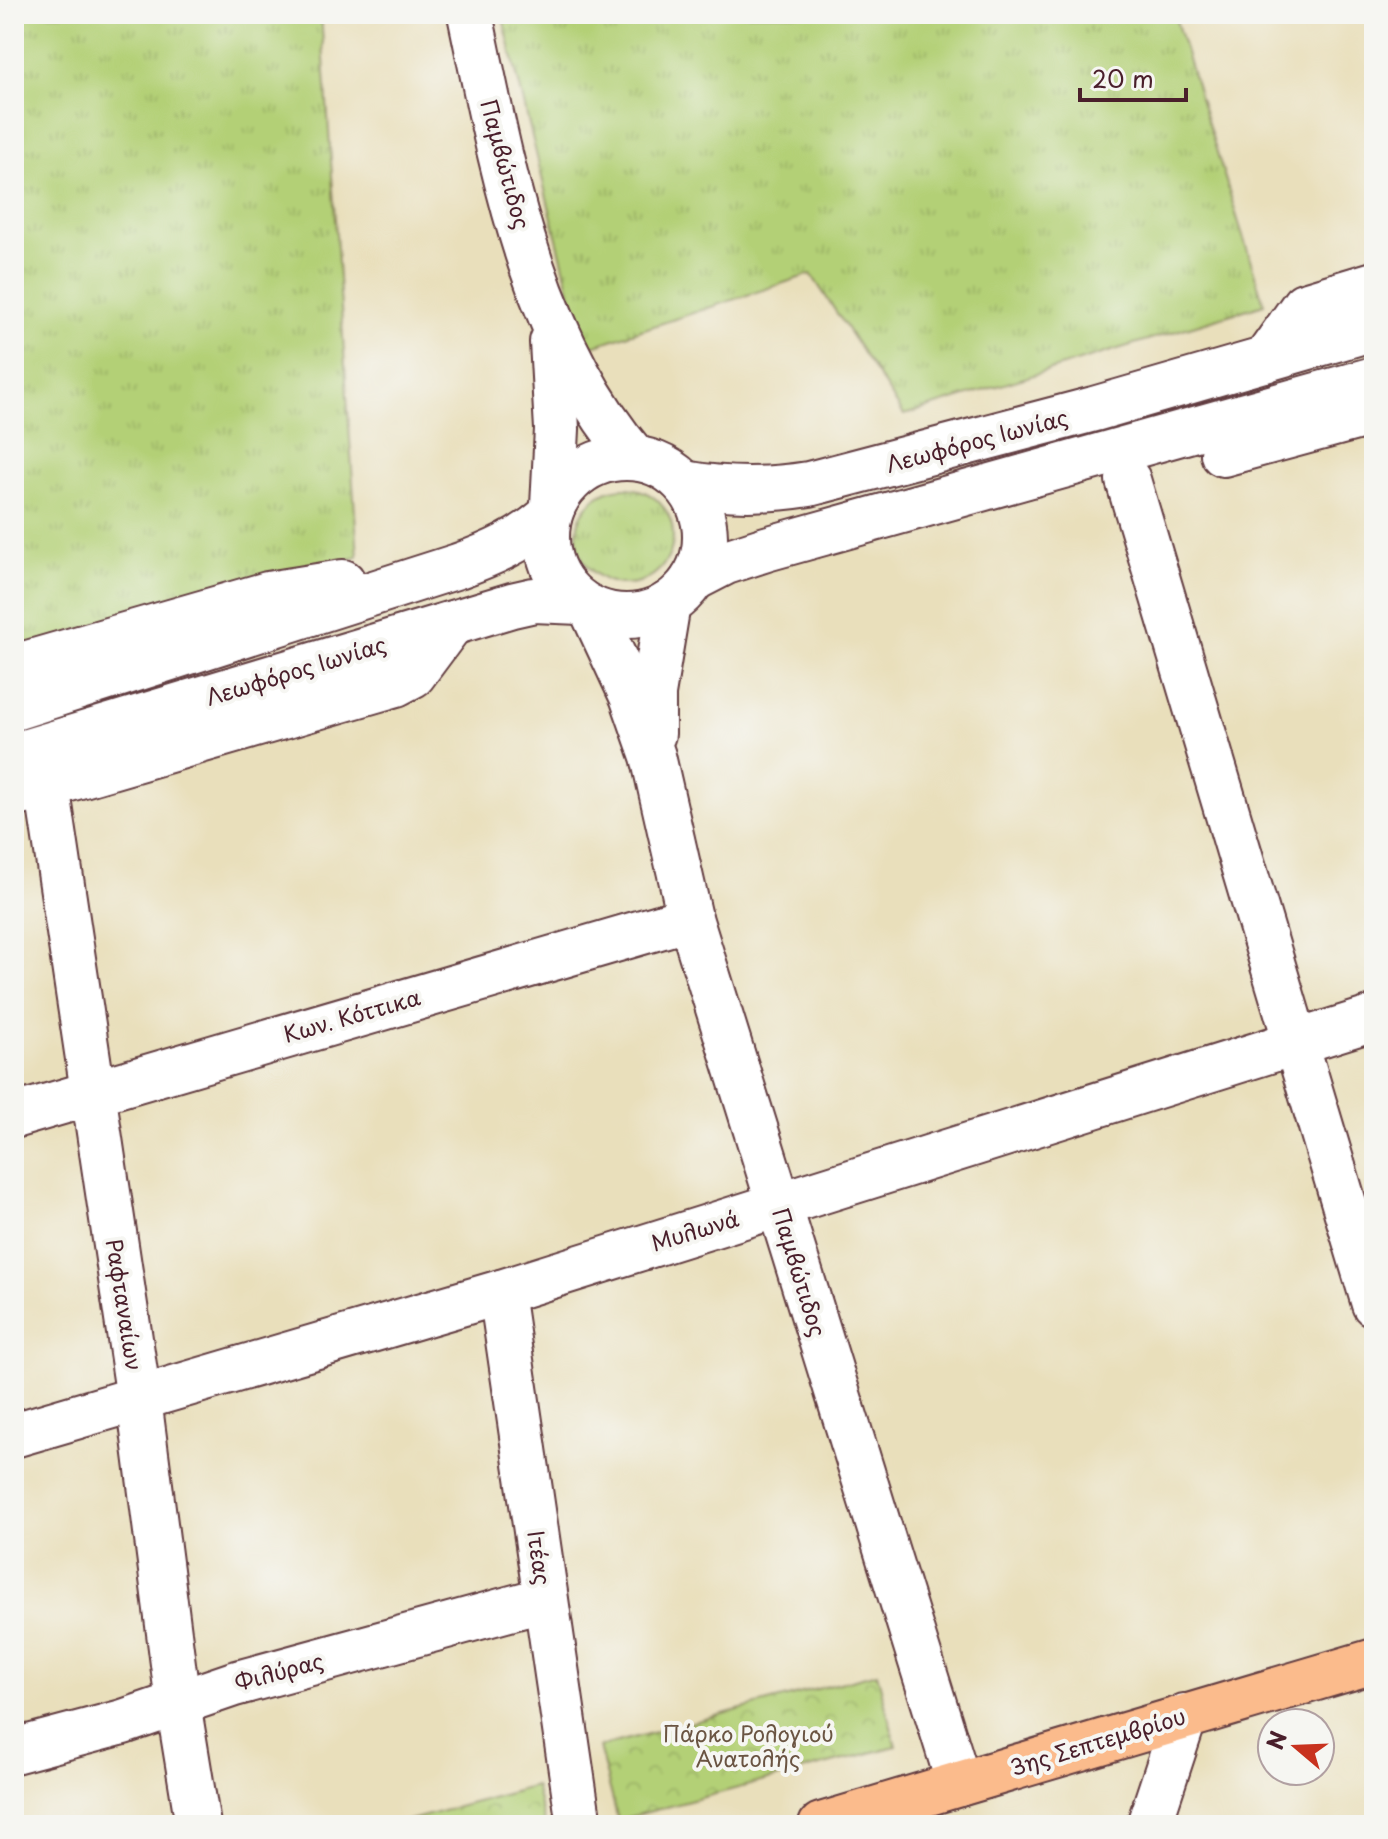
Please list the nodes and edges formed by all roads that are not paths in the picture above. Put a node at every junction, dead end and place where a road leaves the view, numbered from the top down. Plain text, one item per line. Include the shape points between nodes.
1 (470, 14) edge
2 (1374, 284) edge
3 (549, 312) junction
4 (1374, 328) edge
5 (1265, 360) junction
6 (1374, 379) edge
7 (1374, 413) edge
8 (635, 458) junction
9 (1128, 480) junction
10 (684, 483) junction
11 (551, 512) junction
12 (833, 531) junction
13 (389, 591) junction
14 (681, 592) junction
15 (586, 605) junction
16 (451, 624) junction
17 (14, 667) edge
18 (14, 708) edge
19 (14, 755) edge
20 (653, 756) junction
21 (31, 790) edge
22 (690, 918) junction
23 (1374, 1018) edge
24 (1296, 1042) junction
25 (91, 1092) junction
26 (14, 1116) edge
27 (778, 1205) junction
28 (501, 1292) junction
29 (1374, 1304) edge
30 (139, 1399) junction
31 (14, 1435) edge
32 (545, 1599) junction
33 (1374, 1661) edge
34 (178, 1703) junction
35 (1185, 1716) junction
36 (14, 1751) edge
37 (959, 1784) junction
38 (198, 1825) edge
39 (579, 1825) edge
40 (821, 1825) edge
41 (1149, 1825) edge

1 - 3 street, Παμβώτιδος via 503,172
2 - 5 street via 1304,305
3 - 8 street, Παμβώτιδος via 571,366 602,419
3 - 11 street, Παμβώτιδος via 557,429
4 - 5 street, Λεωφόρος Ιωνίας
5 - 10 street, Λεωφόρος Ιωνίας via 809,484 726,491
6 - 12 street
7 - 9 street
8 - 10 street via 662,466
8 - 11 street via 610,459 587,468 567,484
9 - 12 street via 903,540
9 - 24 street
10 - 14 street via 698,504 705,529 703,555
11 - 13 street via 499,552
11 - 15 street via 547,541 552,564 563,585
12 - 14 street via 726,562
13 - 17 street via 343,582 268,594
13 - 18 street
14 - 15 street via 630,616
14 - 20 street, Παμβώτιδος via 653,694
15 - 16 street, Λεωφόρος Ιωνίας via 534,600
15 - 20 street, Παμβώτιδος via 632,696
16 - 19 street, Λεωφόρος Ιωνίας
16 - 21 street via 413,675 396,684
20 - 22 street, Παμβώτιδος
21 - 25 street, Ραφταναίων
22 - 25 street, Κων. Κόττικα
22 - 27 street, Παμβώτιδος
23 - 24 street, Μυλωνά
24 - 27 street, Μυλωνά
24 - 29 street
25 - 26 street, Κων. Κόττικα
25 - 30 street, Ραφταναίων
27 - 28 street, Μυλωνά
27 - 37 street, Παμβώτιδος
28 - 30 street, Μυλωνά
28 - 32 street, Ιτέας
30 - 31 street, Μυλωνά
30 - 34 street, Ραφταναίων
32 - 34 street, Φιλύρας
32 - 39 street, Ιτέας
33 - 35 main road, 3ης Σεπτεμβρίου
34 - 36 street, Φιλύρας
34 - 38 street, Ραφταναίων
35 - 37 main road, 3ης Σεπτεμβρίου
35 - 41 street
37 - 40 main road, 3ης Σεπτεμβρίου

